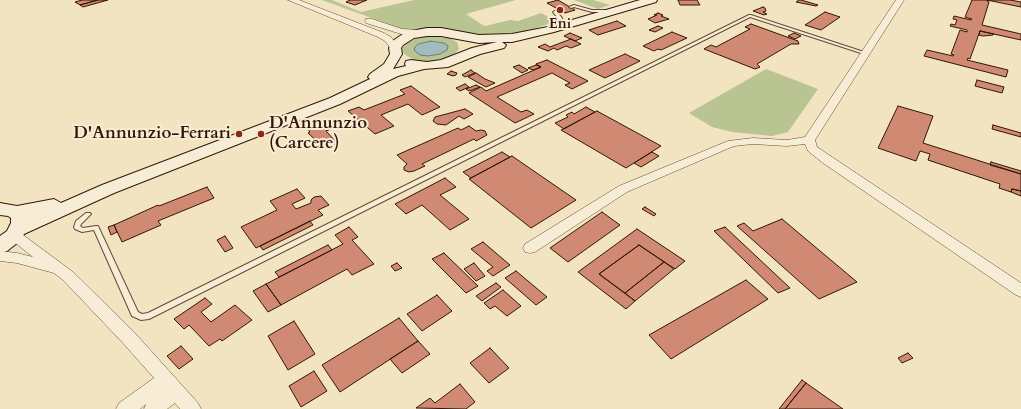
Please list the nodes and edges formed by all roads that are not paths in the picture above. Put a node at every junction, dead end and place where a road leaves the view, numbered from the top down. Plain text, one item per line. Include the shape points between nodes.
1 (292, 0) edge
2 (311, 0) edge
3 (652, 0) edge
4 (900, 0) edge
5 (571, 7) dead end
6 (559, 10) dead end
7 (614, 11) junction
8 (556, 29) junction
9 (419, 33) junction
10 (454, 35) junction
11 (395, 51) junction
12 (865, 53) junction
13 (457, 58) junction
14 (422, 66) junction
15 (348, 95) junction
16 (808, 140) junction
17 (88, 214) dead end
18 (10, 226) edge
19 (530, 248) dead end
20 (0, 256) edge
21 (61, 270) junction
22 (1021, 291) edge
23 (170, 386) junction
24 (125, 409) edge
25 (152, 409) edge
26 (192, 409) edge

1 - 11 street via 388,39
2 - 9 street via 400,31
3 - 7 main road
4 - 12 street
5 - 7 lane via 592,11
6 - 8 lane via 555,12 560,18
7 - 8 main road
8 - 10 main road via 512,38 479,39
8 - 13 main road via 536,38 484,48
9 - 10 main road via 441,32
9 - 11 main road via 398,42
10 - 13 main road via 463,40 467,47
11 - 14 main road via 402,61
11 - 15 main road via 389,66
12 - 16 street
12 - 17 lane via 750,16 149,316 141,317 135,314 96,228 82,230 77,227
13 - 14 main road via 443,64
14 - 15 main road via 393,73
15 - 18 main road
16 - 19 street via 787,143 732,143 624,189
16 - 22 street via 812,149 827,160
18 - 21 street
20 - 21 street
21 - 23 street via 128,337
23 - 24 street
23 - 25 street
23 - 26 street

